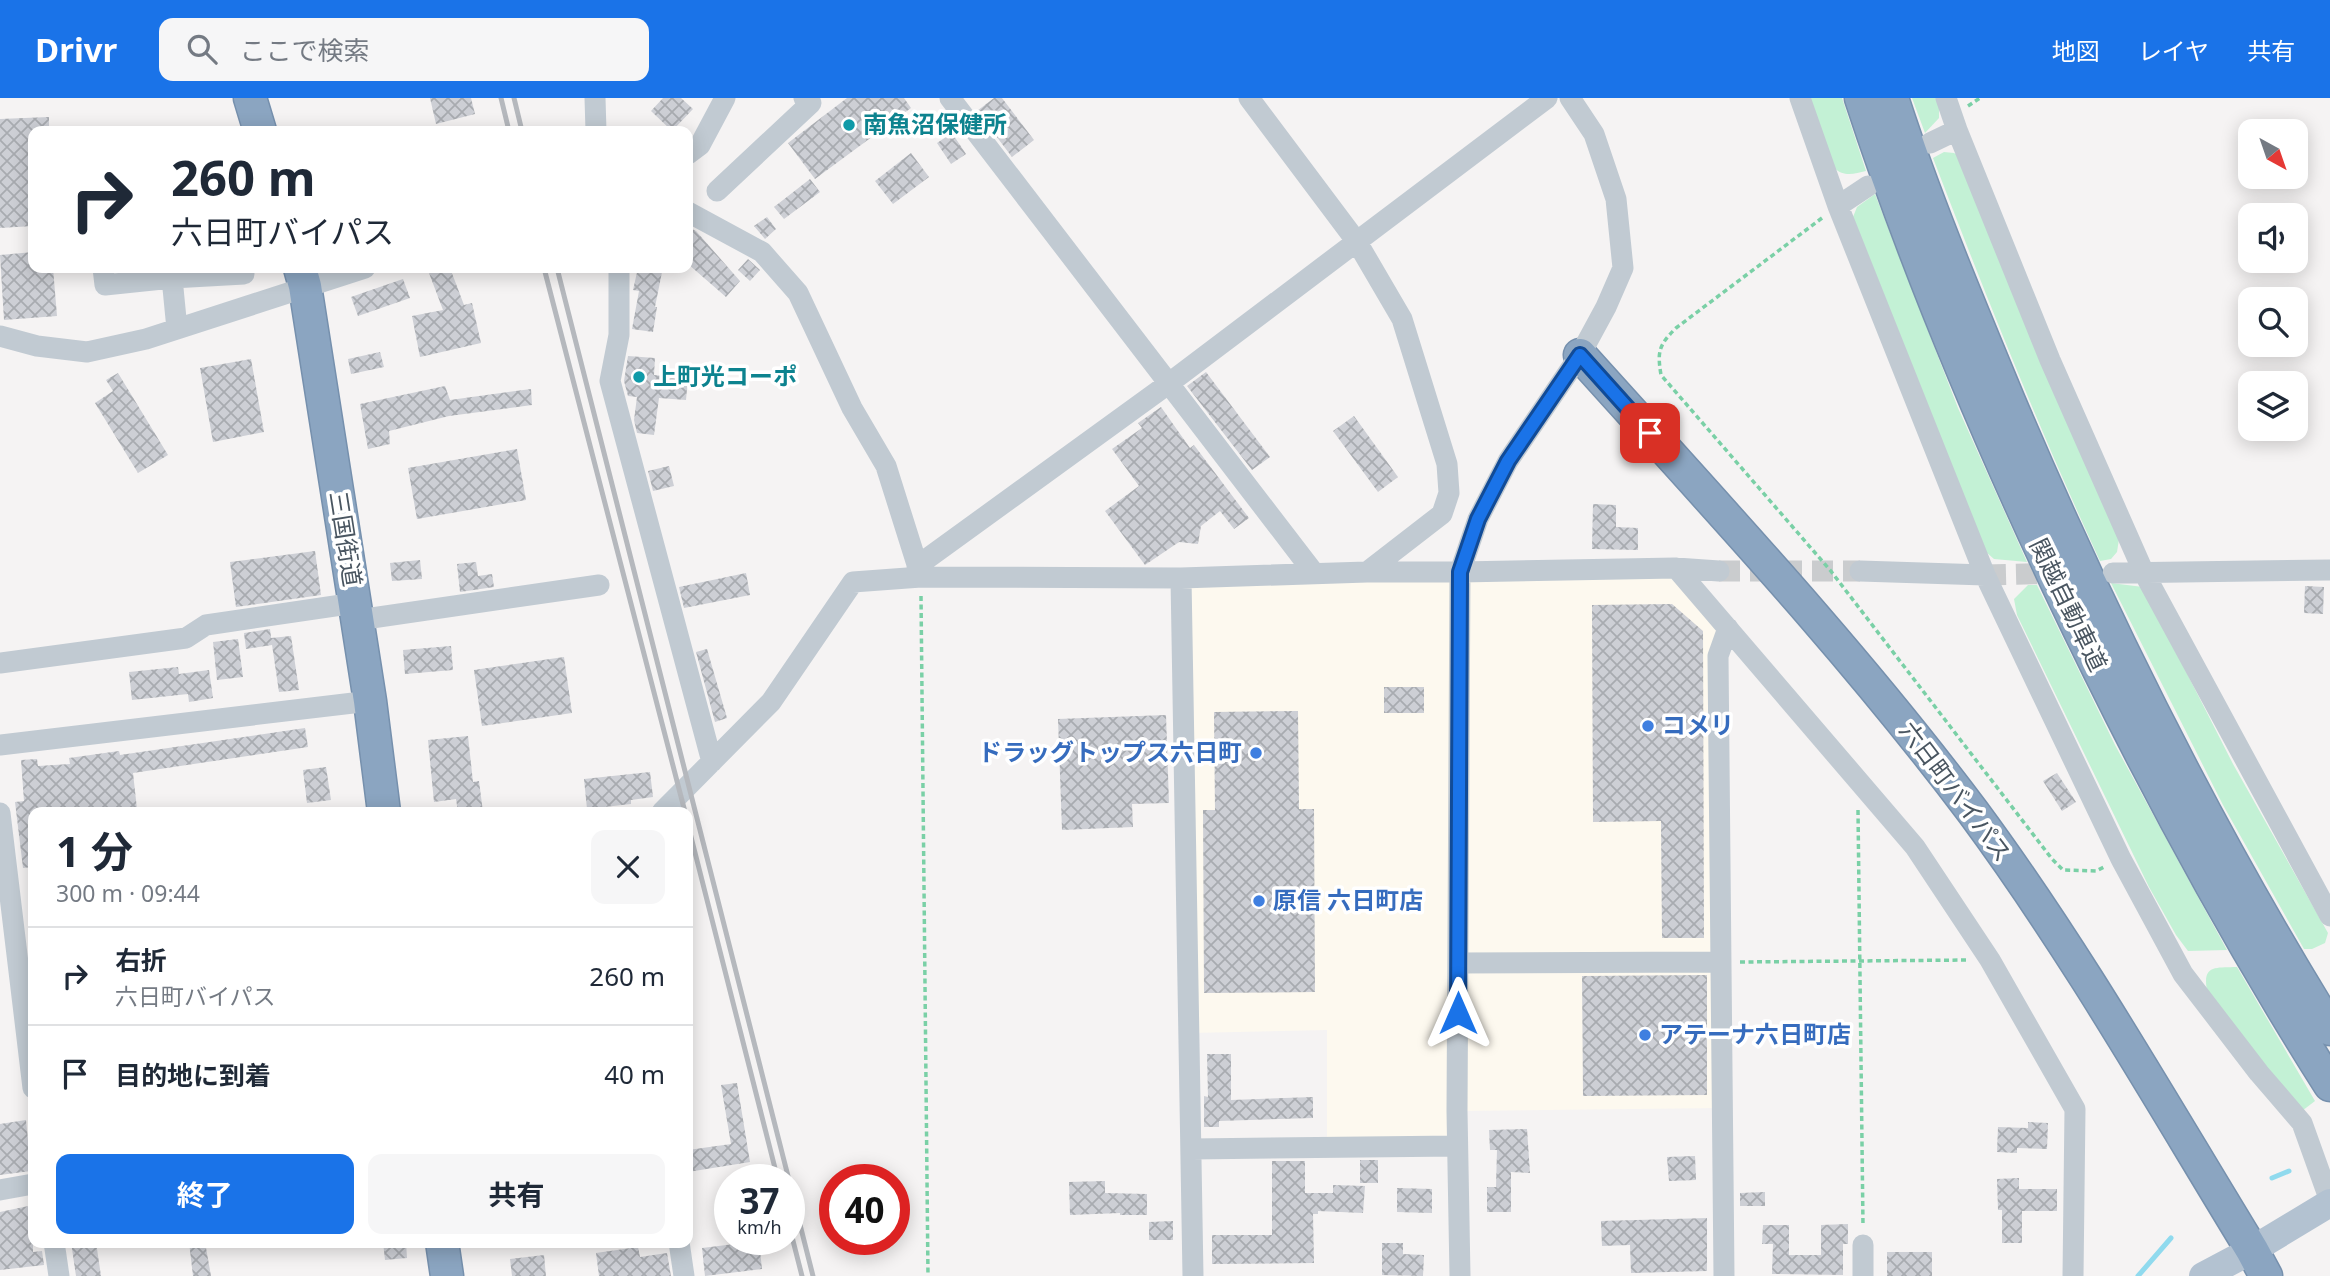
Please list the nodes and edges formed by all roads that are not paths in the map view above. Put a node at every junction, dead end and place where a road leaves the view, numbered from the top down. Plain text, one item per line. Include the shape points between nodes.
1 (250, 98) edge
2 (594, 98) edge
3 (725, 98) edge
4 (804, 98) edge
5 (950, 98) edge
6 (1249, 98) edge
7 (1547, 98) edge
8 (1570, 98) edge
9 (1800, 98) edge
10 (1861, 98) edge
11 (1892, 98) edge
12 (1946, 98) edge
13 (258, 126) edge
14 (596, 126) edge
15 (1956, 130) junction
16 (1930, 143) dead end
17 (693, 150) edge
18 (1868, 186) dead end
19 (717, 191) dead end
20 (1838, 206) junction
21 (693, 215) edge
22 (1357, 242) junction
23 (104, 273) edge
24 (244, 273) edge
25 (330, 273) edge
26 (619, 273) edge
27 (302, 277) edge
28 (172, 278) junction
29 (177, 329) junction
30 (0, 336) edge
31 (1580, 355) junction
32 (1168, 384) junction
33 (1676, 568) junction
34 (2330, 570) edge
35 (1719, 571) tunnel mouth
36 (1860, 571) tunnel mouth
37 (919, 572) junction
38 (1367, 572) junction
39 (1460, 572) junction
40 (1314, 573) junction
41 (2113, 573) dead end
42 (2144, 573) junction
43 (1985, 575) junction
44 (1181, 578) junction
45 (600, 585) dead end
46 (356, 612) junction
47 (1728, 628) junction
48 (0, 663) edge
49 (370, 701) junction
50 (0, 746) edge
51 (712, 762) junction
52 (383, 807) edge
53 (667, 807) edge
54 (0, 813) edge
55 (2330, 916) edge
56 (23, 923) edge
57 (1720, 962) junction
58 (1458, 963) junction
59 (28, 1006) edge
60 (2330, 1029) edge
61 (2330, 1085) edge
62 (1457, 1146) junction
63 (1192, 1149) junction
64 (28, 1185) edge
65 (0, 1190) edge
66 (2330, 1202) edge
67 (1863, 1245) road end
68 (55, 1248) edge
69 (443, 1248) edge
70 (680, 1248) edge
71 (2259, 1263) edge
72 (58, 1276) edge
73 (447, 1276) edge
74 (684, 1276) edge
75 (1193, 1276) edge
76 (1460, 1276) edge
77 (1724, 1276) edge
78 (1863, 1276) edge
79 (2073, 1276) edge
80 (2203, 1276) edge

1 - 13 highway
2 - 14 street
3 - 17 street
4 - 19 street via 811,103
5 - 32 street
6 - 22 street
7 - 22 street
8 - 31 street via 1594,134 1616,199 1623,268
9 - 20 street
10 - 61 highway, 関越自動車道 via 1969,385 2086,645 2218,898
11 - 60 highway, 関越自動車道 via 1946,248 2052,503 2107,620 2214,829
12 - 15 street
15 - 16 street
15 - 42 street
18 - 20 street
20 - 43 street
21 - 37 street via 762,252 798,293 852,408 886,466
22 - 32 street
22 - 38 street via 1402,319 1447,464 1448,493 1442,514
23 - 28 street via 105,285
24 - 28 street
25 - 27 street
26 - 51 street via 619,335 610,381
27 - 29 street
27 - 46 highway, 三国街道
28 - 29 street
29 - 30 street via 87,352
31 - 39 street via 1508,461 1478,519
31 - 71 highway, 六日町バイパス via 1844,651 1973,812 2083,975
32 - 37 street
32 - 40 street
33 - 35 street
33 - 39 street
33 - 47 street
34 - 42 street
36 - 43 street
37 - 44 street
37 - 51 street via 853,582 771,702
38 - 39 street
38 - 40 street
39 - 58 street
40 - 44 street
41 - 42 street
42 - 55 street
43 - 66 street via 2121,859 2183,974 2302,1123
44 - 63 street
45 - 46 street
46 - 48 street via 206,625 186,638
46 - 49 highway, 三国街道
47 - 57 street via 1718,656
47 - 79 street via 1915,847 1990,960 2075,1109
49 - 50 street
49 - 52 highway, 三国街道
51 - 53 street
54 - 56 street
56 - 59 street
57 - 58 street
57 - 77 street
58 - 62 street
62 - 63 street
62 - 76 street
63 - 75 street
64 - 65 street
66 - 71 main road
67 - 78 street
68 - 72 street
69 - 73 highway
70 - 74 street
71 - 80 main road

